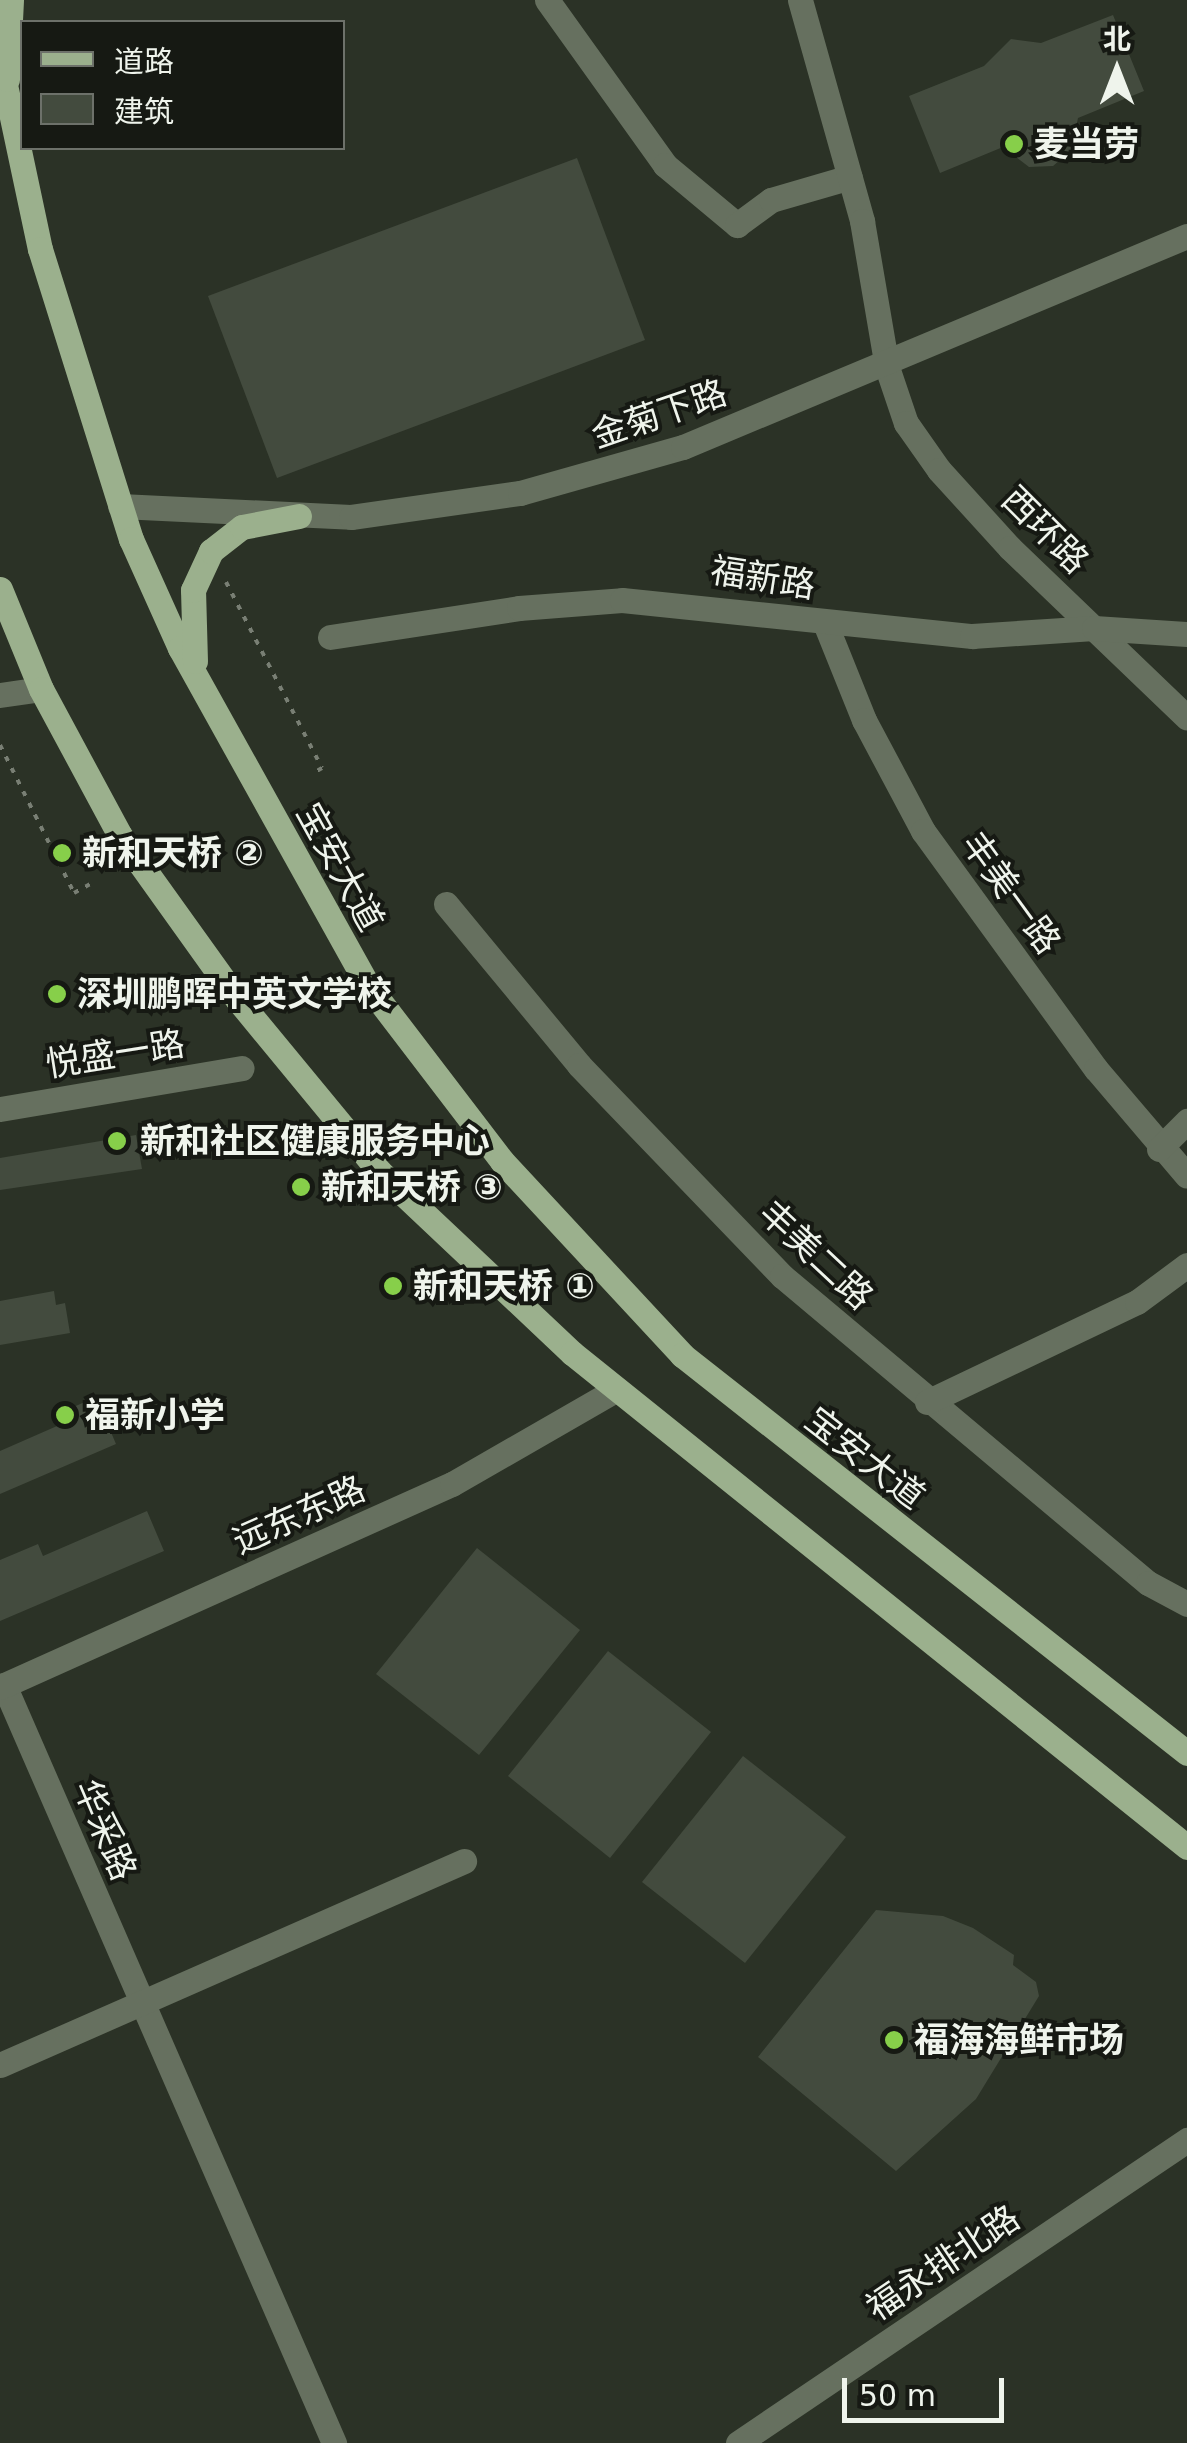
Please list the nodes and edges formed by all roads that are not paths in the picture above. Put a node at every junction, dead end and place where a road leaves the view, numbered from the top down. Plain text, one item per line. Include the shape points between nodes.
1 (11, 0) edge
2 (548, 0) edge
3 (800, 0) edge
4 (0, 61) edge
5 (6, 98) junction
6 (850, 177) junction
7 (1187, 236) edge
8 (887, 367) junction
9 (120, 506) junction
10 (299, 516) junction
11 (0, 589) edge
12 (825, 623) junction
13 (1094, 628) junction
14 (1187, 634) edge
15 (330, 637) dead end
16 (196, 676) junction
17 (42, 688) junction
18 (0, 696) edge
19 (1187, 718) edge
20 (446, 904) dead end
21 (242, 1068) dead end
22 (0, 1108) edge
23 (1187, 1121) edge
24 (1159, 1149) junction
25 (1187, 1176) edge
26 (1187, 1265) edge
27 (617, 1390) junction
28 (927, 1402) junction
29 (1187, 1604) edge
30 (2, 1686) edge
31 (1187, 1753) edge
32 (1187, 1847) edge
33 (464, 1861) dead end
34 (142, 2003) junction
35 (0, 2065) edge
36 (1187, 2140) edge
37 (334, 2443) edge
38 (738, 2443) edge

1 - 5 main road
2 - 6 street via 665,165 738,225 770,200
3 - 6 street, 西环路
4 - 5 main road, 宝安大道
5 - 9 main road, 宝安大道 via 45,266
6 - 8 street, 西环路
7 - 8 street, 金菊下路
8 - 10 street, 金菊下路 via 683,446 520,493 401,514
8 - 13 street, 西环路 via 906,422 939,470
9 - 10 street, 金菊下路
9 - 16 main road, 宝安大道
10 - 16 main road via 242,528 210,551 193,590
11 - 17 main road
12 - 13 street, 福新路 via 972,636
12 - 15 street, 福新路 via 721,605 622,600 519,608
12 - 24 street, 丰美一路 via 864,720 923,831
13 - 14 street, 福新路
13 - 19 street, 西环路
16 - 31 main road, 宝安大道 via 369,987 431,1074 583,1254 682,1355
17 - 18 street
17 - 27 main road via 120,834 326,1110 437,1231
20 - 28 street, 丰美二路 via 578,1065 782,1276
21 - 22 street, 悦盛一路
23 - 24 street
24 - 25 street, 丰美一路
26 - 28 street via 1137,1302
27 - 30 street, 远东东路 via 452,1484
27 - 32 main road
28 - 29 street, 丰美二路 via 1148,1583
30 - 34 street, 华采路
33 - 34 street
34 - 35 street
34 - 37 street, 华采路
36 - 38 street, 福永排北路

